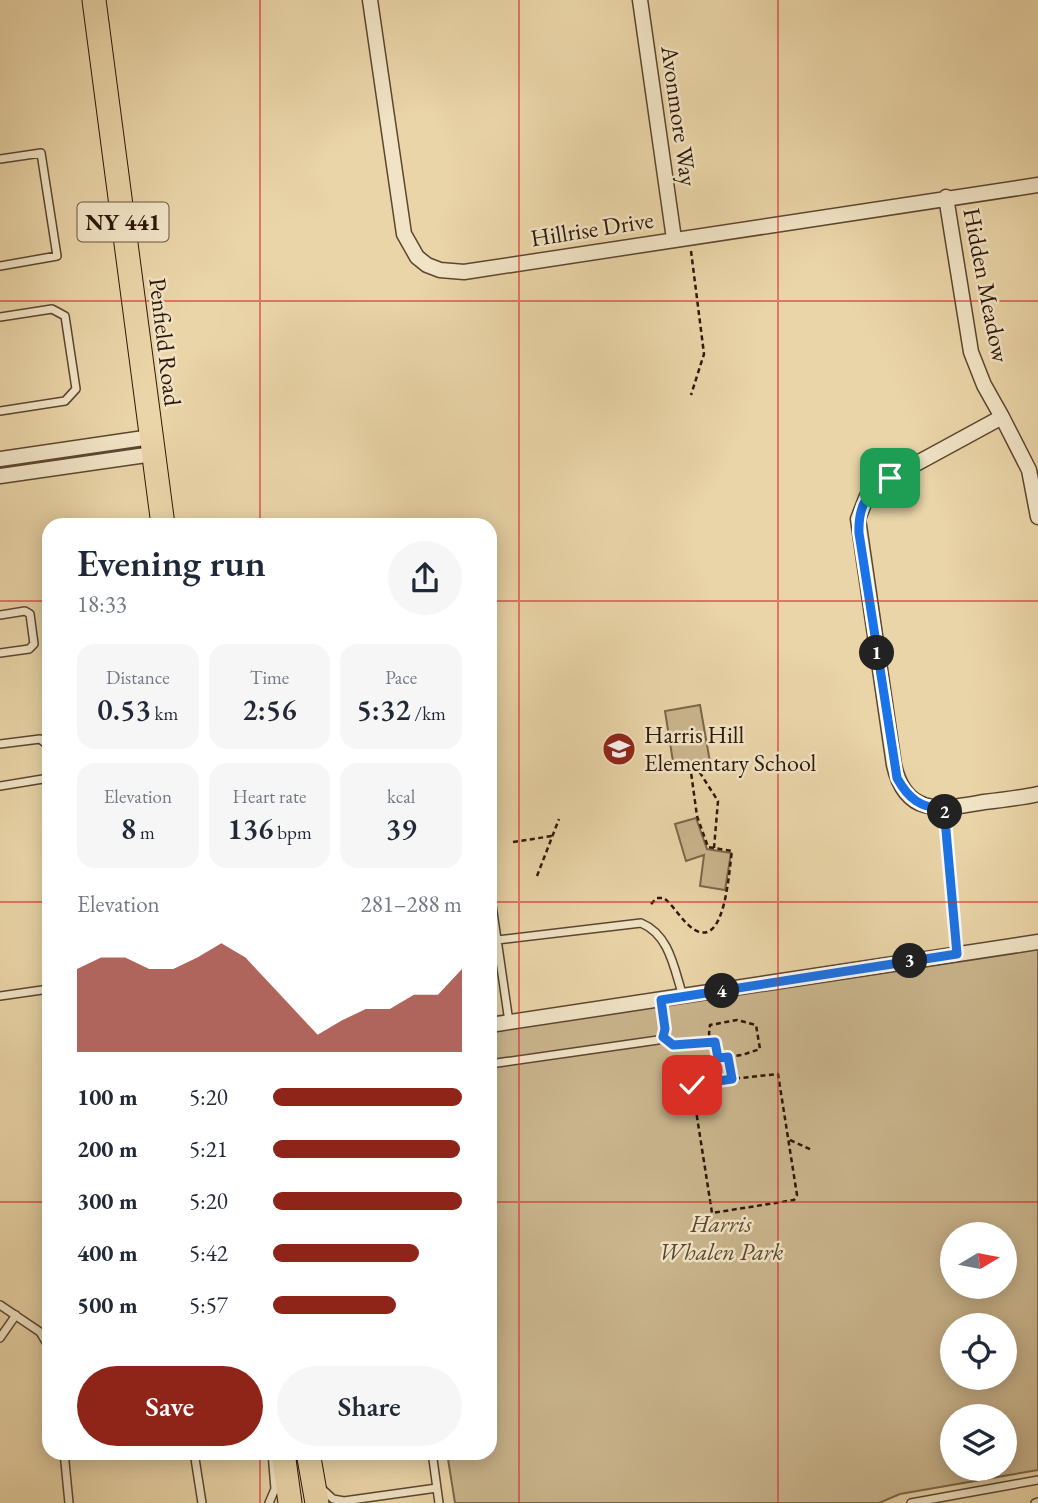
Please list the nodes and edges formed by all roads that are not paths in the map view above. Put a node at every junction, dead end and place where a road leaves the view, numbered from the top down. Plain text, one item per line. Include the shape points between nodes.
1 (94, 0) edge
2 (370, 0) edge
3 (639, 0) edge
4 (0, 159) edge
5 (1038, 185) edge
6 (946, 198) junction
7 (674, 239) junction
8 (0, 266) edge
9 (0, 317) edge
10 (0, 411) edge
11 (1002, 417) junction
12 (152, 446) junction
13 (0, 459) edge
14 (0, 476) edge
15 (1038, 517) edge
16 (162, 518) edge
17 (0, 614) edge
18 (0, 653) edge
19 (42, 741) edge
20 (0, 744) edge
21 (42, 779) edge
22 (0, 786) edge
23 (1038, 794) edge
24 (497, 940) joint
25 (1038, 942) edge
26 (42, 990) edge
27 (0, 996) edge
28 (683, 996) junction
29 (661, 1000) junction
30 (509, 1022) junction
31 (497, 1024) edge
32 (497, 1063) edge
33 (0, 1305) edge
34 (16, 1315) junction
35 (42, 1335) edge
36 (0, 1338) edge
37 (65, 1460) edge
38 (195, 1460) edge
39 (273, 1460) edge
40 (433, 1460) edge
41 (299, 1461) edge
42 (1038, 1480) edge
43 (437, 1488) junction
44 (69, 1503) edge
45 (202, 1503) edge
46 (269, 1503) edge
47 (290, 1503) edge
48 (317, 1503) edge
49 (436, 1503) edge
50 (912, 1503) edge

1 - 12 main road, Penfield Road / NY 441
2 - 7 street, Hillrise Drive via 401,219 417,257 440,270 464,272
3 - 7 street, Avonmore Way
4 - 8 lane via 41,153 57,256
5 - 6 street, Hillrise Drive
6 - 7 street, Hillrise Drive
6 - 11 street, Hidden Meadow via 971,352
9 - 10 lane via 52,309 65,316 76,388 65,401
11 - 15 street, Hidden Meadow via 1029,470
11 - 23 street via 877,485 858,519 859,533 897,778 903,790 930,808
12 - 13 street
12 - 14 street
12 - 16 main road, Penfield Road / NY 441
17 - 18 lane via 30,614 34,645
19 - 20 lane
21 - 22 lane
24 - 28 lane via 641,923 660,935
24 - 30 lane
25 - 28 street
26 - 27 lane
28 - 29 street
29 - 30 street
29 - 32 lane via 665,1029 658,1040
30 - 31 street
33 - 34 lane
34 - 35 lane
34 - 36 lane
37 - 44 lane
38 - 45 lane
39 - 46 lane via 275,1489
40 - 43 lane
41 - 43 lane via 325,1493 340,1500
41 - 47 main road
41 - 48 main road
42 - 50 lane
43 - 49 lane

